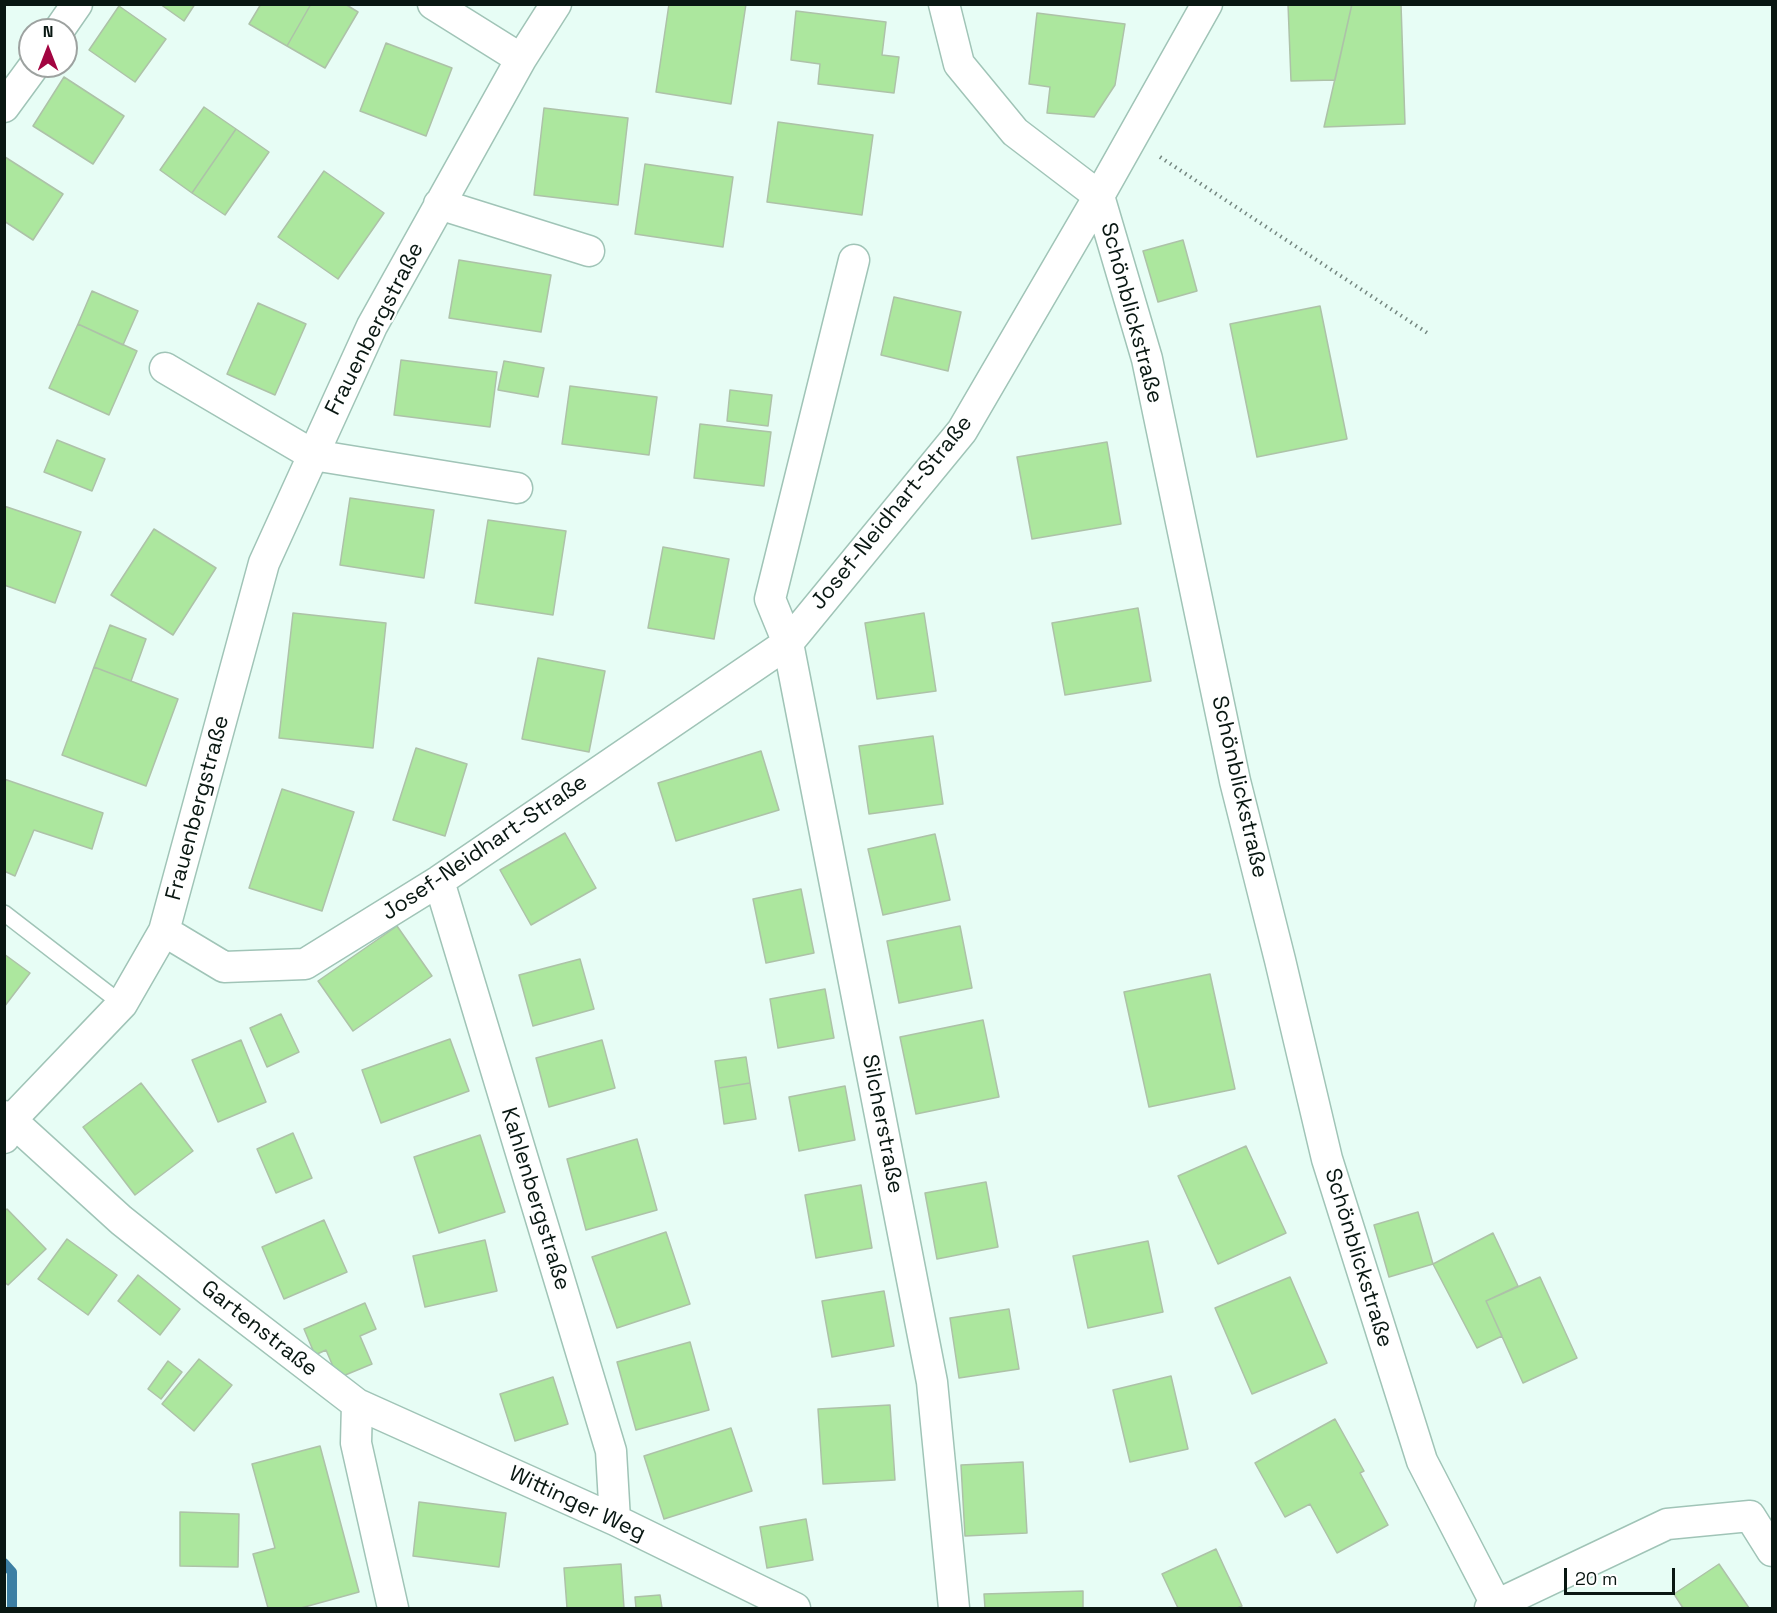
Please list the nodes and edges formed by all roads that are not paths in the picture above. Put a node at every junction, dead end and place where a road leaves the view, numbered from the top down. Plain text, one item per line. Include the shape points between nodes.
1 (77, 4) edge
2 (434, 4) edge
3 (556, 4) edge
4 (944, 4) edge
5 (1207, 4) edge
6 (67, 18) edge
7 (521, 59) junction
8 (25, 78) edge
9 (4, 107) edge
10 (1099, 196) junction
11 (439, 204) junction
12 (589, 251) dead end
13 (854, 260) dead end
14 (165, 368) dead end
15 (314, 455) junction
16 (518, 488) dead end
17 (788, 643) junction
18 (439, 881) junction
19 (4, 913) edge
20 (164, 931) junction
21 (122, 1004) junction
22 (7, 1125) edge
23 (357, 1404) junction
24 (615, 1520) junction
25 (1773, 1551) edge
26 (784, 1606) edge
27 (1494, 1607) edge
28 (393, 1608) edge
29 (954, 1608) edge

1 - 6 street
2 - 7 street
3 - 7 street, Frauenbergstraße
4 - 10 street, Schönblickstraße via 959,64 1016,132
5 - 10 street, Josef-Neidhart-Straße
7 - 11 street, Frauenbergstraße
8 - 9 street
10 - 17 street, Josef-Neidhart-Straße via 962,431
10 - 27 street, Schönblickstraße via 1147,359 1234,781 1327,1159 1422,1461
11 - 12 street
11 - 15 street, Frauenbergstraße via 372,326
13 - 17 street, Josef-Neidhart-Straße via 770,599
14 - 15 street
15 - 16 street
15 - 20 street, Frauenbergstraße via 264,563
17 - 18 street, Josef-Neidhart-Straße
17 - 29 street, Silcherstraße via 932,1382
18 - 20 street, Josef-Neidhart-Straße via 305,964 224,967
18 - 24 street, Kahlenbergstraße via 611,1451
19 - 21 lane
20 - 21 street, Frauenbergstraße
21 - 22 street, Frauenbergstraße
22 - 23 street, Gartenstraße via 210,1291
23 - 24 street, Wittinger Weg
23 - 28 street via 356,1443
24 - 26 street, Wittinger Weg
25 - 27 street via 1750,1516 1667,1524

